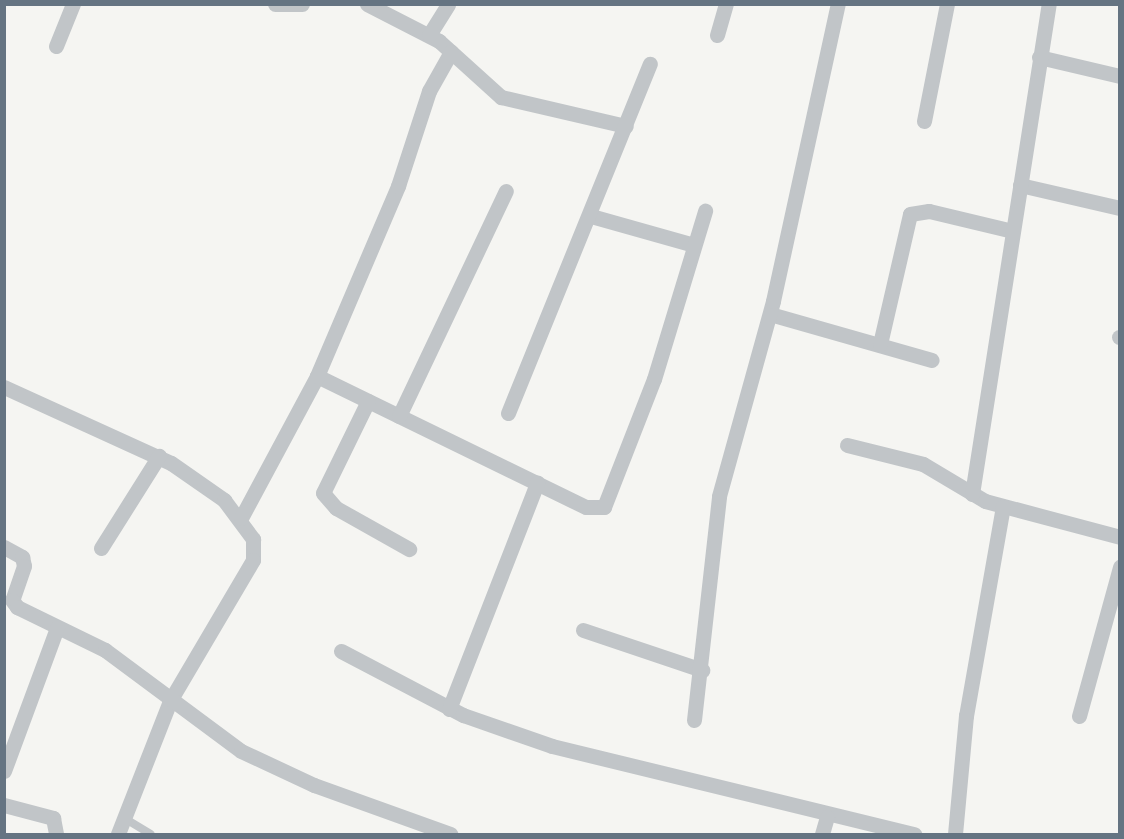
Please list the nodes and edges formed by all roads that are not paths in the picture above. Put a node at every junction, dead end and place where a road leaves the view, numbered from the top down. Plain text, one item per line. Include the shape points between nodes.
1 (73, 4) edge
2 (275, 4) edge
3 (302, 4) edge
4 (367, 4) edge
5 (448, 4) edge
6 (726, 4) edge
7 (838, 4) edge
8 (947, 4) edge
9 (1049, 4) edge
10 (429, 35) junction
11 (717, 35) dead end
12 (56, 46) dead end
13 (451, 52) junction
14 (1039, 57) junction
15 (650, 63) dead end
16 (1119, 76) edge
17 (924, 121) dead end
18 (626, 126) junction
19 (1020, 185) junction
20 (506, 191) dead end
21 (1119, 208) edge
22 (705, 211) dead end
23 (591, 216) junction
24 (1013, 231) junction
25 (694, 245) junction
26 (770, 314) junction
27 (879, 344) junction
28 (932, 360) dead end
29 (317, 376) junction
30 (4, 387) edge
31 (368, 400) junction
32 (508, 413) dead end
33 (399, 416) junction
34 (847, 445) dead end
35 (159, 456) junction
36 (537, 483) junction
37 (972, 494) junction
38 (1003, 507) junction
39 (241, 518) junction
40 (1119, 537) edge
41 (4, 547) edge
42 (101, 548) dead end
43 (409, 549) dead end
44 (1119, 567) edge
45 (57, 627) junction
46 (583, 630) dead end
47 (341, 651) dead end
48 (702, 670) junction
49 (170, 701) junction
50 (449, 709) junction
51 (1079, 716) dead end
52 (694, 720) dead end
53 (4, 771) edge
54 (4, 805) edge
55 (827, 817) junction
56 (124, 819) junction
57 (56, 834) edge
58 (118, 834) edge
59 (151, 834) edge
60 (450, 834) edge
61 (822, 834) edge
62 (914, 834) edge
63 (955, 834) edge

1 - 12 street
2 - 3 street
4 - 10 street
5 - 10 street
6 - 11 street
7 - 26 street
8 - 17 street
9 - 14 street
10 - 13 street
13 - 18 street via 516,104
13 - 29 street via 429,91 398,186
14 - 16 street
14 - 19 street
15 - 18 street
18 - 23 street
19 - 21 street
19 - 24 street
20 - 33 street
22 - 25 street
23 - 25 street
23 - 32 street
24 - 27 street via 929,211 910,214
24 - 37 street
25 - 36 street via 611,498 596,509
26 - 27 street
26 - 48 street via 719,496
27 - 28 street
29 - 31 street
29 - 39 street
30 - 35 street
31 - 33 street
31 - 43 street via 323,493 336,508
33 - 36 street
34 - 37 street via 923,464
35 - 39 street via 204,484
35 - 42 street
36 - 50 street
37 - 38 street
38 - 40 street
38 - 63 street via 966,716
39 - 49 street via 253,539 253,560
41 - 45 street via 22,557 24,566 12,600 16,608
44 - 51 street
45 - 49 street via 105,650
45 - 53 street
46 - 48 street
47 - 50 street
48 - 52 street
49 - 56 street
49 - 60 street via 264,763
50 - 55 street via 552,746
54 - 57 street via 52,818
55 - 61 street
55 - 62 street
56 - 58 street
56 - 59 lane

